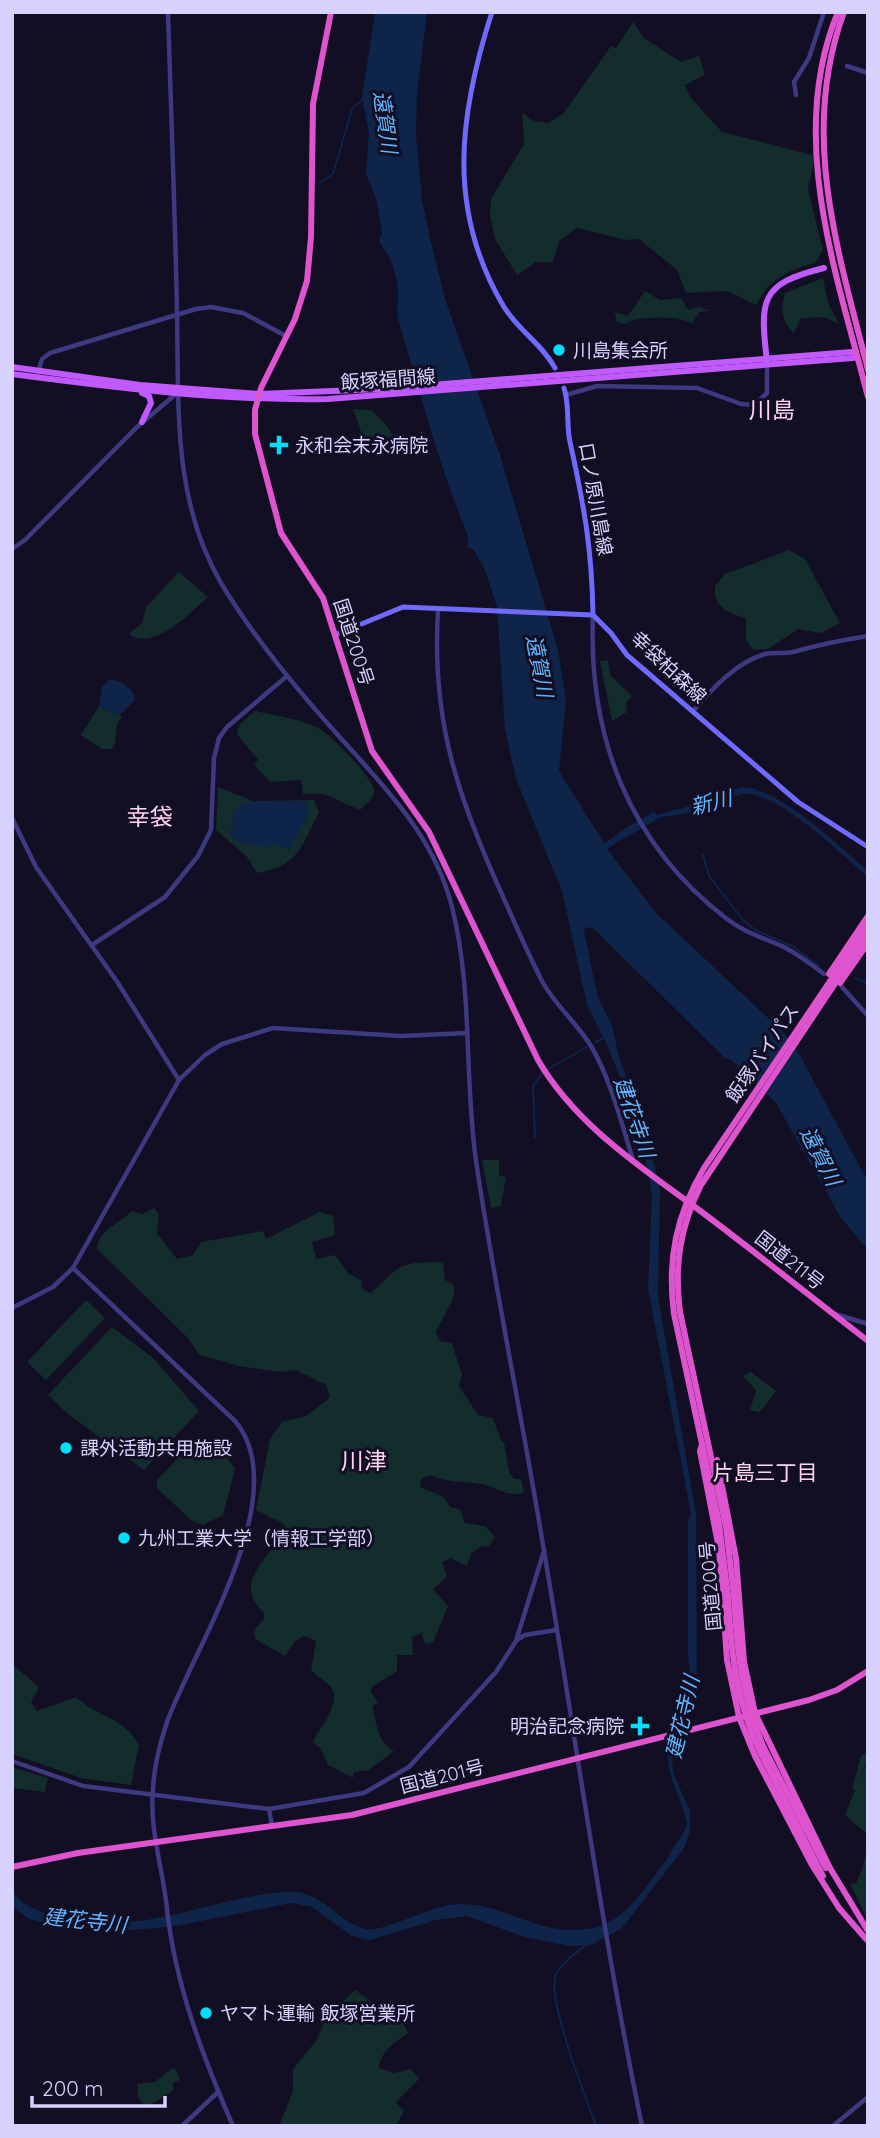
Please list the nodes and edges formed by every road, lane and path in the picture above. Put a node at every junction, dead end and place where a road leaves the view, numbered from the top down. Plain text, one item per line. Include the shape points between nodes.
1 (167, 12) edge
2 (331, 12) edge
3 (492, 12) edge
4 (824, 12) edge
5 (838, 12) edge
6 (844, 12) edge
7 (847, 66) dead end
8 (868, 73) edge
9 (796, 95) dead end
10 (824, 217) junction
11 (824, 268) junction
12 (177, 314) junction
13 (847, 314) junction
14 (286, 336) junction
15 (853, 355) dead end
16 (767, 362) junction
17 (12, 367) edge
18 (555, 368) dead end
19 (868, 370) edge
20 (12, 374) edge
21 (37, 374) junction
22 (138, 391) junction
23 (176, 391) junction
24 (565, 392) joint
25 (258, 397) junction
26 (868, 397) edge
27 (142, 422) junction
28 (12, 549) edge
29 (440, 611) junction
30 (591, 614) junction
31 (337, 634) junction
32 (868, 636) edge
33 (287, 676) junction
34 (693, 711) junction
35 (377, 761) junction
36 (368, 768) junction
37 (12, 818) edge
38 (868, 847) edge
39 (868, 916) edge
40 (868, 925) edge
41 (868, 934) edge
42 (868, 943) edge
43 (93, 945) junction
44 (824, 974) dead end
45 (842, 987) dead end
46 (826, 992) junction
47 (868, 1016) edge
48 (466, 1033) junction
49 (179, 1080) junction
50 (636, 1162) junction
51 (688, 1202) junction
52 (73, 1268) junction
53 (12, 1308) edge
54 (831, 1312) junction
55 (868, 1324) edge
56 (868, 1341) edge
57 (699, 1394) junction
58 (702, 1441) junction
59 (544, 1549) junction
60 (731, 1596) junction
61 (556, 1630) junction
62 (516, 1641) junction
63 (868, 1671) edge
64 (755, 1713) junction
65 (739, 1717) junction
66 (577, 1758) junction
67 (12, 1761) edge
68 (152, 1794) junction
69 (269, 1809) junction
70 (272, 1826) junction
71 (156, 1842) junction
72 (832, 1853) dead end
73 (12, 1867) edge
74 (830, 1868) junction
75 (867, 1936) edge
76 (218, 2092) junction
77 (868, 2097) edge
78 (182, 2126) edge
79 (233, 2126) edge
80 (642, 2126) edge
81 (833, 2126) edge

1 - 12 street
2 - 14 highway, 国道200号 via 313,104 307,281
3 - 18 main road via 467,105 465,188 492,287 515,324 542,348
4 - 9 street via 809,58 794,82
5 - 10 highway via 825,52 817,104
6 - 19 highway via 823,94 823,159 835,236
7 - 8 street
10 - 11 main road via 830,254
10 - 13 highway
11 - 13 main road via 835,276
11 - 16 main road via 787,278 768,296 764,312
12 - 14 street via 227,308
12 - 21 street via 50,353 42,359
12 - 23 street
13 - 26 highway
14 - 25 highway, 国道200号
15 - 16 main road, 飯塚福間線
16 - 24 street via 767,393 754,405 697,388 597,386
16 - 25 main road, 飯塚福間線 via 382,393
17 - 21 main road, 飯塚福間線
20 - 21 main road, 飯塚福間線
21 - 22 main road, 飯塚福間線
21 - 23 main road, 飯塚福間線
22 - 23 main road, 飯塚福間線
22 - 27 main road via 151,402
23 - 25 main road, 飯塚福間線
23 - 27 street
23 - 33 street via 183,480 198,532 224,588
24 - 30 main road, 口ノ原川島線 via 569,441 590,542
25 - 31 highway, 国道200号 via 255,434 281,533 323,598
27 - 28 street
29 - 30 main road
29 - 31 main road via 403,607
29 - 50 street via 436,656 439,706 463,802 544,984 597,1058
30 - 34 main road, 幸袋柏森線 via 628,655
30 - 44 street via 593,670 618,782 644,831 686,881 727,919 802,957
31 - 35 highway, 国道200号
32 - 34 street via 752,659
33 - 36 street
33 - 43 street via 219,738 211,830 198,856 164,897
34 - 38 main road, 幸袋柏森線 via 797,802
35 - 36 street
35 - 50 highway, 国道200号 via 429,832 544,1071 579,1115
36 - 48 street via 421,834 445,884 455,922
37 - 43 street via 36,867
39 - 46 highway
40 - 46 highway, 飯塚バイパス
41 - 46 highway
42 - 46 highway
43 - 49 street
45 - 47 street
46 - 51 highway, 飯塚バイパス
48 - 49 street via 401,1036 273,1028 222,1044
48 - 59 street via 476,1157
49 - 52 street
50 - 51 highway, 国道200号
51 - 54 highway, 国道211号
51 - 57 highway, 国道200号 via 676,1287
51 - 58 highway, 国道200号 via 673,1244 670,1290
52 - 53 street via 53,1287
52 - 68 street via 235,1421 247,1436 252,1456 253,1501 239,1559 168,1719
54 - 55 street
54 - 56 highway, 国道211号
57 - 60 highway, 国道200号 via 726,1527
57 - 64 highway via 732,1534 744,1662
58 - 60 highway, 国道200号
58 - 65 highway via 700,1451 719,1549 727,1660
59 - 61 street
59 - 62 street
60 - 75 highway, 国道200号, bridge via 731,1652 749,1730 828,1885
61 - 62 street
61 - 66 street
62 - 69 street via 459,1715 399,1775 355,1796
63 - 64 highway, 国道201号 via 827,1694
64 - 65 highway, 国道201号
64 - 74 highway
65 - 66 highway, 国道201号
65 - 75 highway via 812,1865 839,1908
66 - 70 highway, 国道201号 via 352,1815
66 - 80 street
67 - 68 street via 83,1786
68 - 69 street
68 - 71 street
69 - 70 street
70 - 71 highway, 国道201号
71 - 73 highway, 国道201号
71 - 76 street via 186,2005
72 - 74 highway
74 - 75 highway
76 - 78 street
76 - 79 street
77 - 81 street

